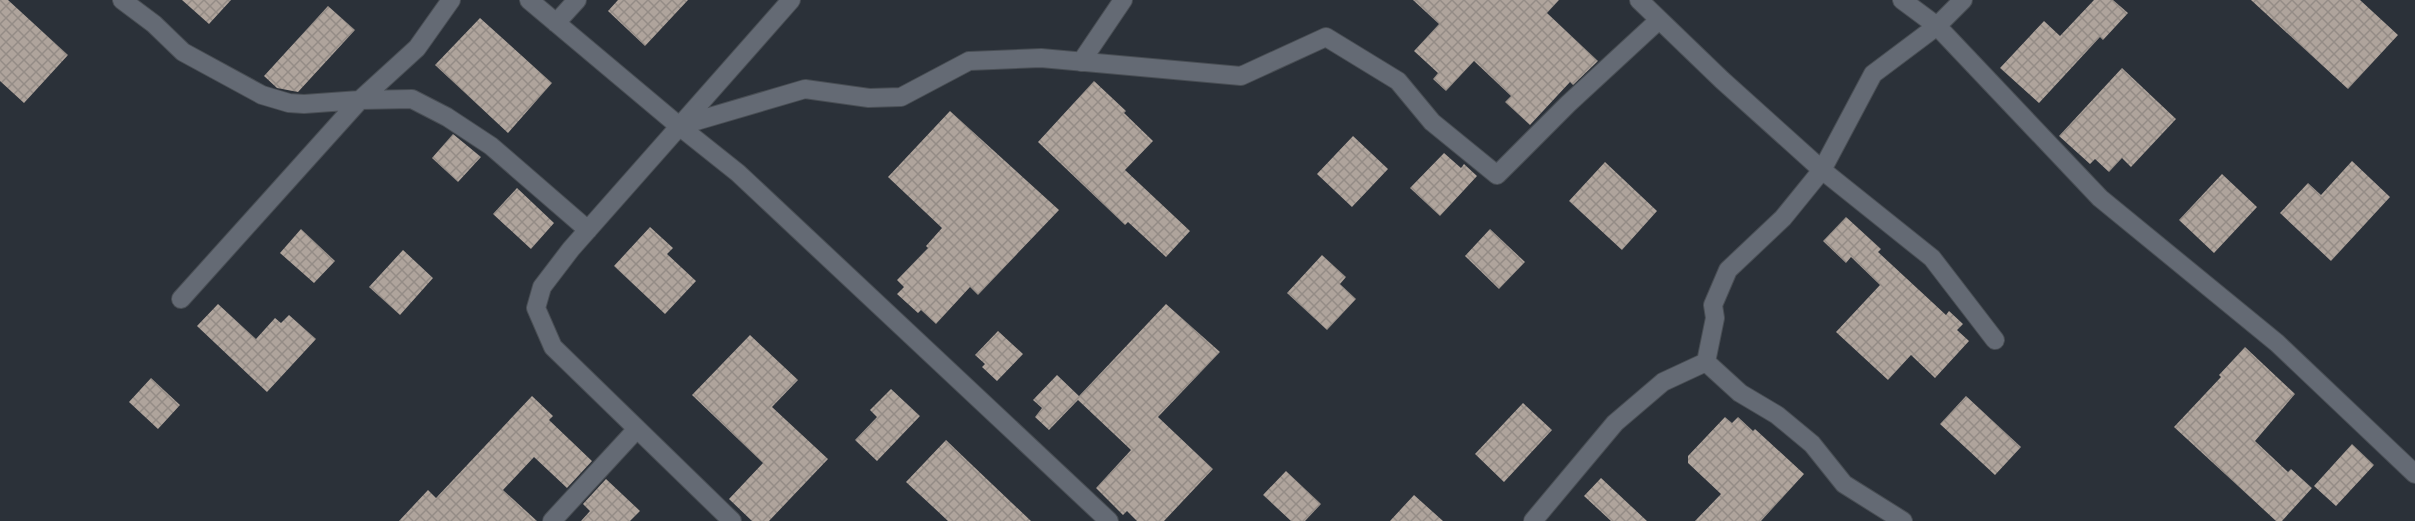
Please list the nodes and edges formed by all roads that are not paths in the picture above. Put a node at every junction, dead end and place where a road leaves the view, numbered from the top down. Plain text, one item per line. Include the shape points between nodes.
1 (122, 0) edge
2 (451, 0) edge
3 (529, 0) edge
4 (577, 0) edge
5 (791, 0) edge
6 (1123, 0) edge
7 (1639, 0) edge
8 (1902, 0) edge
9 (1963, 0) edge
10 (1659, 20) junction
11 (556, 23) junction
12 (1937, 26) junction
13 (1081, 62) junction
14 (360, 100) junction
15 (679, 126) junction
16 (1822, 170) junction
17 (588, 230) junction
18 (181, 299) dead end
19 (1995, 340) dead end
20 (1706, 362) junction
21 (636, 430) junction
22 (2415, 474) edge
23 (552, 521) edge
24 (732, 521) edge
25 (1109, 521) edge
26 (1533, 521) edge
27 (1903, 521) edge

1 - 14 street via 183,52 262,95 304,104
2 - 14 street via 417,48
3 - 11 street
4 - 11 street
5 - 15 street
6 - 13 street
7 - 10 street
8 - 12 street
9 - 12 street
10 - 13 street via 1497,175 1432,122 1398,81 1326,36 1241,76
10 - 16 street
11 - 15 street
12 - 16 street via 1873,74
12 - 22 street via 2100,198 2277,343
13 - 15 street via 1041,58 969,61 901,98 868,98 805,89
14 - 17 street via 412,99 447,117 491,146
14 - 18 street
15 - 17 street
15 - 25 street via 738,172
16 - 19 street via 1932,258
16 - 20 street via 1784,218 1728,270 1713,305 1715,318
17 - 21 street via 542,287 536,308 553,347
20 - 26 street via 1663,382 1615,423
20 - 27 street via 1740,393 1777,415 1812,444 1844,484
21 - 23 street
21 - 24 street

